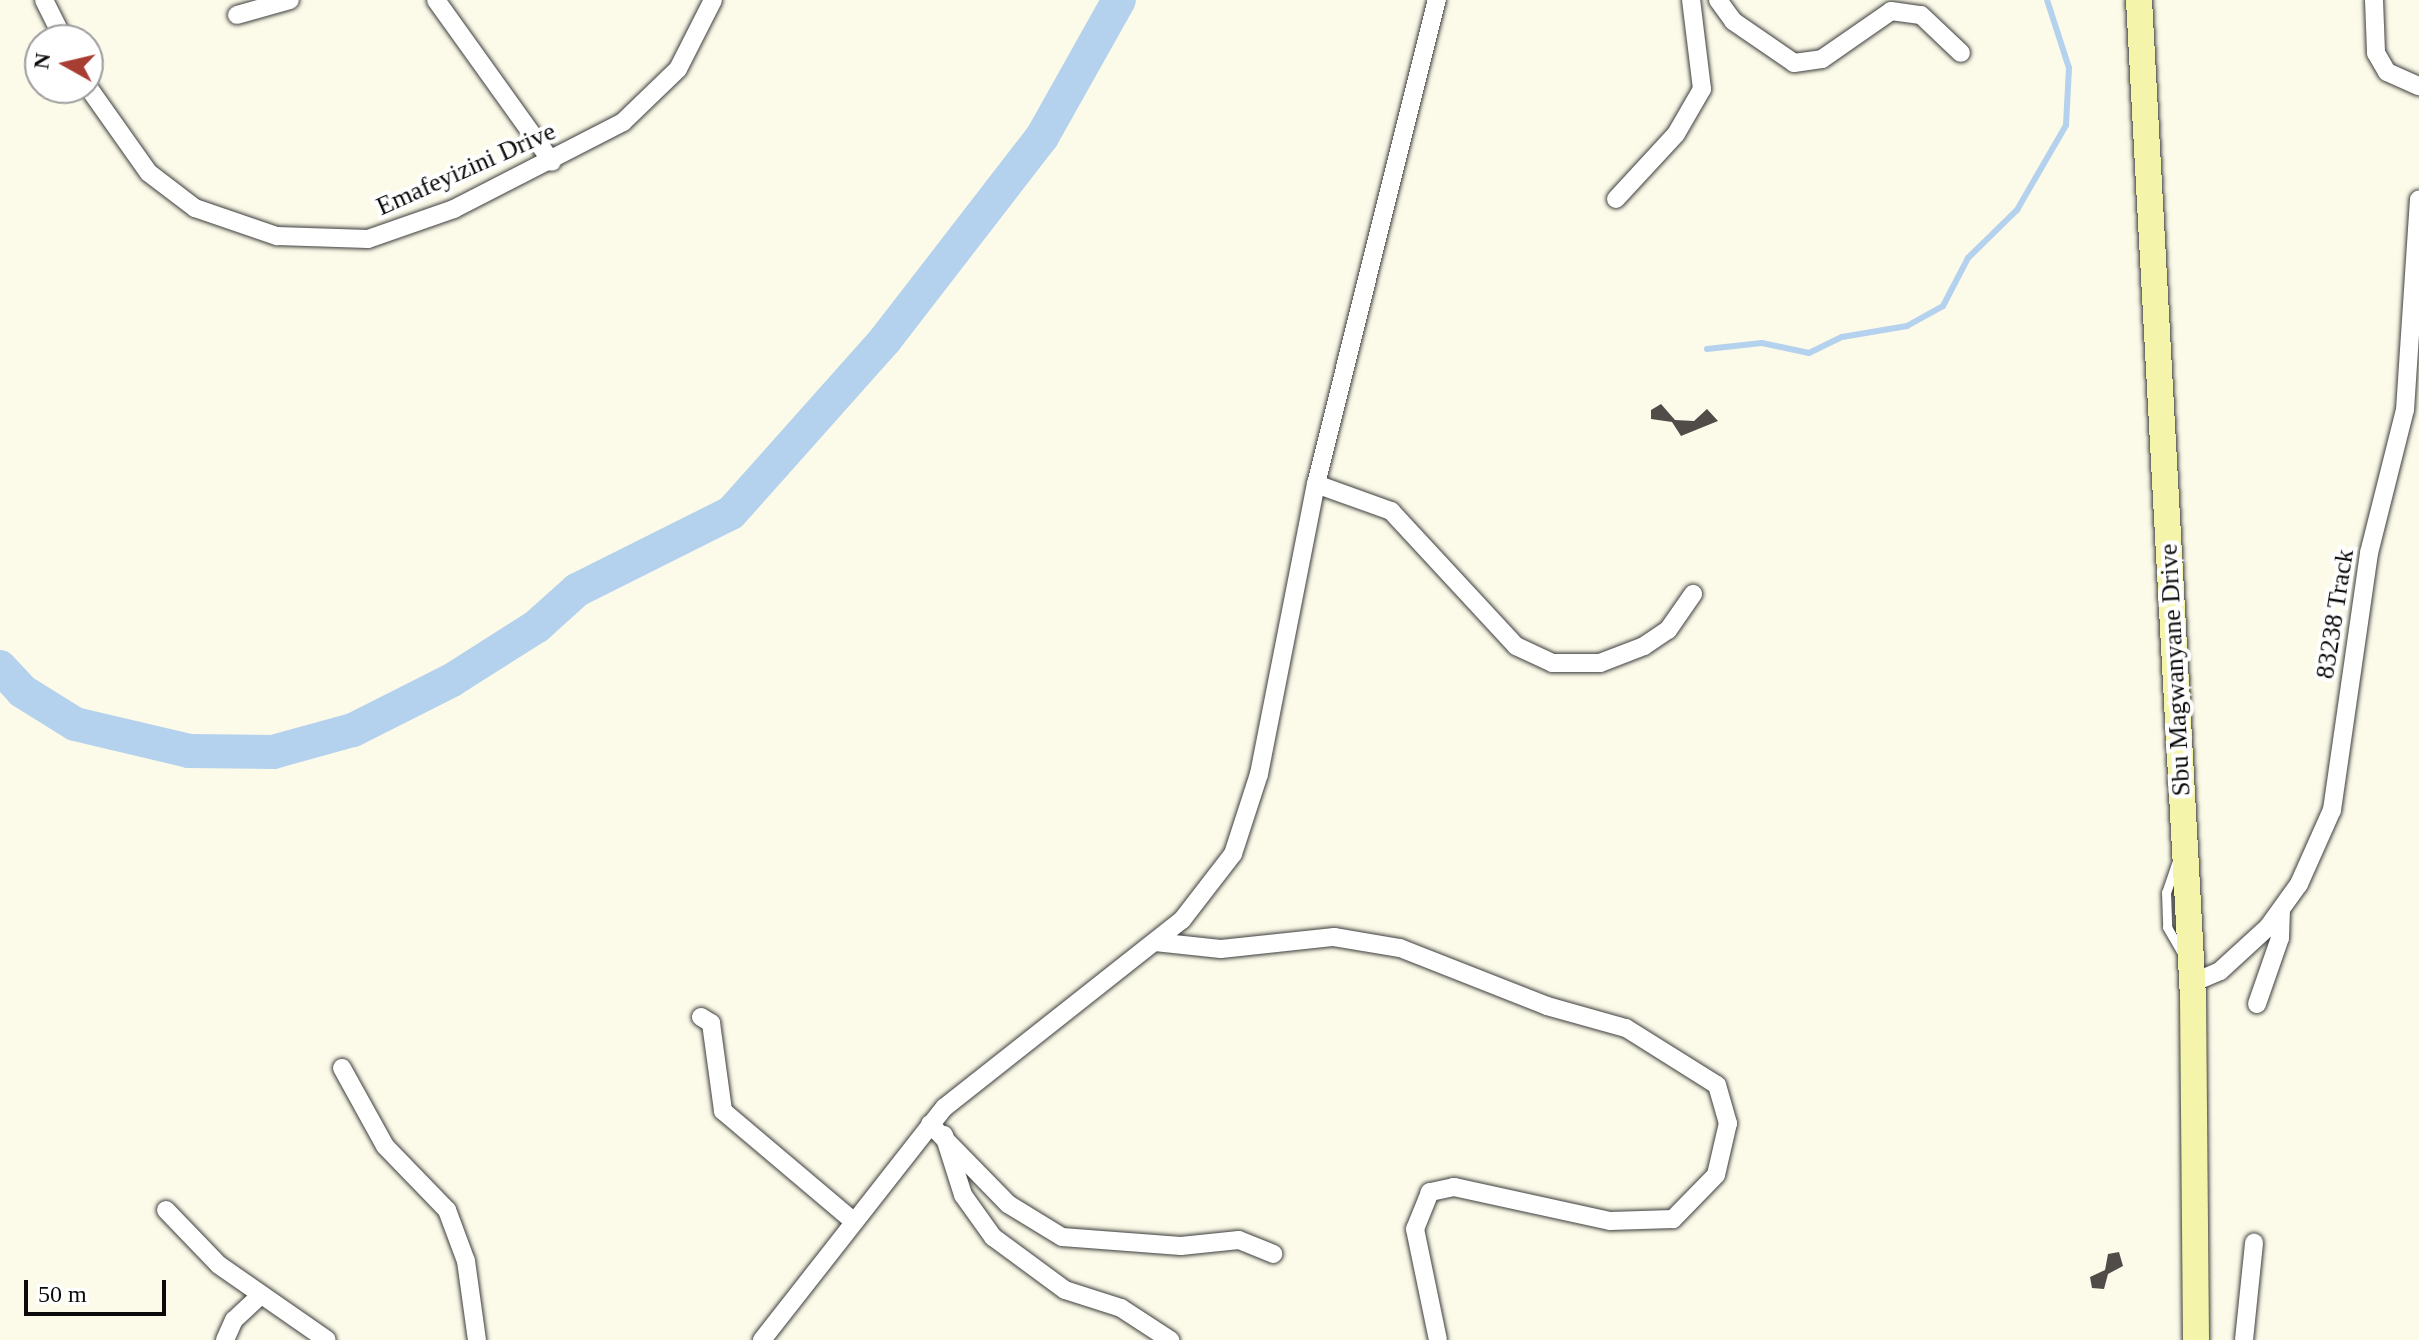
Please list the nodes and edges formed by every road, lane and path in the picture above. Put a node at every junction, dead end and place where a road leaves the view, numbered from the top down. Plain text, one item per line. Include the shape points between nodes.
1 (44, 0) edge
2 (290, 0) edge
3 (436, 0) edge
4 (713, 0) edge
5 (1437, 0) edge
6 (1691, 0) edge
7 (1718, 0) edge
8 (2139, 0) edge
9 (2374, 0) edge
10 (237, 15) dead end
11 (56, 24) edge
12 (1961, 53) dead end
13 (2419, 86) edge
14 (98, 104) edge
15 (552, 162) junction
16 (1616, 199) dead end
17 (2419, 199) edge
18 (2412, 407) edge
19 (1316, 484) junction
20 (1693, 594) dead end
21 (2281, 910) junction
22 (1155, 942) junction
23 (2192, 973) junction
24 (2257, 1004) dead end
25 (701, 1017) dead end
26 (342, 1068) dead end
27 (937, 1129) junction
28 (166, 1210) dead end
29 (852, 1220) junction
30 (2254, 1243) dead end
31 (1273, 1254) dead end
32 (261, 1295) junction
33 (225, 1340) edge
34 (327, 1340) edge
35 (477, 1340) edge
36 (762, 1340) edge
37 (1170, 1340) edge
38 (1438, 1340) edge
39 (2196, 1340) edge
40 (2244, 1340) edge

1 - 11 street
2 - 10 street
3 - 15 street
4 - 15 street, Emafeyizini Drive via 678,69 646,104
5 - 19 street
6 - 16 street via 1702,89 1676,134
7 - 12 street via 1733,21 1794,63 1822,59 1891,11 1921,15
8 - 23 main road, Sbu Magwanyane Drive
9 - 13 street via 2376,53 2387,72
14 - 15 street, Emafeyizini Drive via 113,130 169,191 229,223 277,236 368,239
17 - 18 street, 83238 Track
18 - 21 street, 83238 Track via 2369,553 2332,810 2319,849
19 - 20 street via 1391,511 1516,646 1552,663 1600,663 1657,640
19 - 22 street via 1245,826 1220,877
21 - 23 street, 83238 Track via 2246,952
21 - 24 street via 2280,938
22 - 27 street via 998,1058
22 - 38 street via 1221,949 1334,937 1400,948 1547,1006 1615,1023 1717,1085 1728,1123 1716,1175 1673,1219 1610,1221 1465,1189 1430,1192 1415,1229
23 - 39 main road, Sbu Magwanyane Drive via 2200,1153
25 - 29 street via 711,1023 723,1111
26 - 35 street via 385,1146 453,1221
27 - 29 street
27 - 31 street via 1008,1204 1062,1237 1181,1246 1239,1240
27 - 37 street via 963,1195 993,1237 1065,1290 1121,1308
28 - 32 street
29 - 36 street
30 - 40 street
32 - 33 street via 234,1320
32 - 34 street

